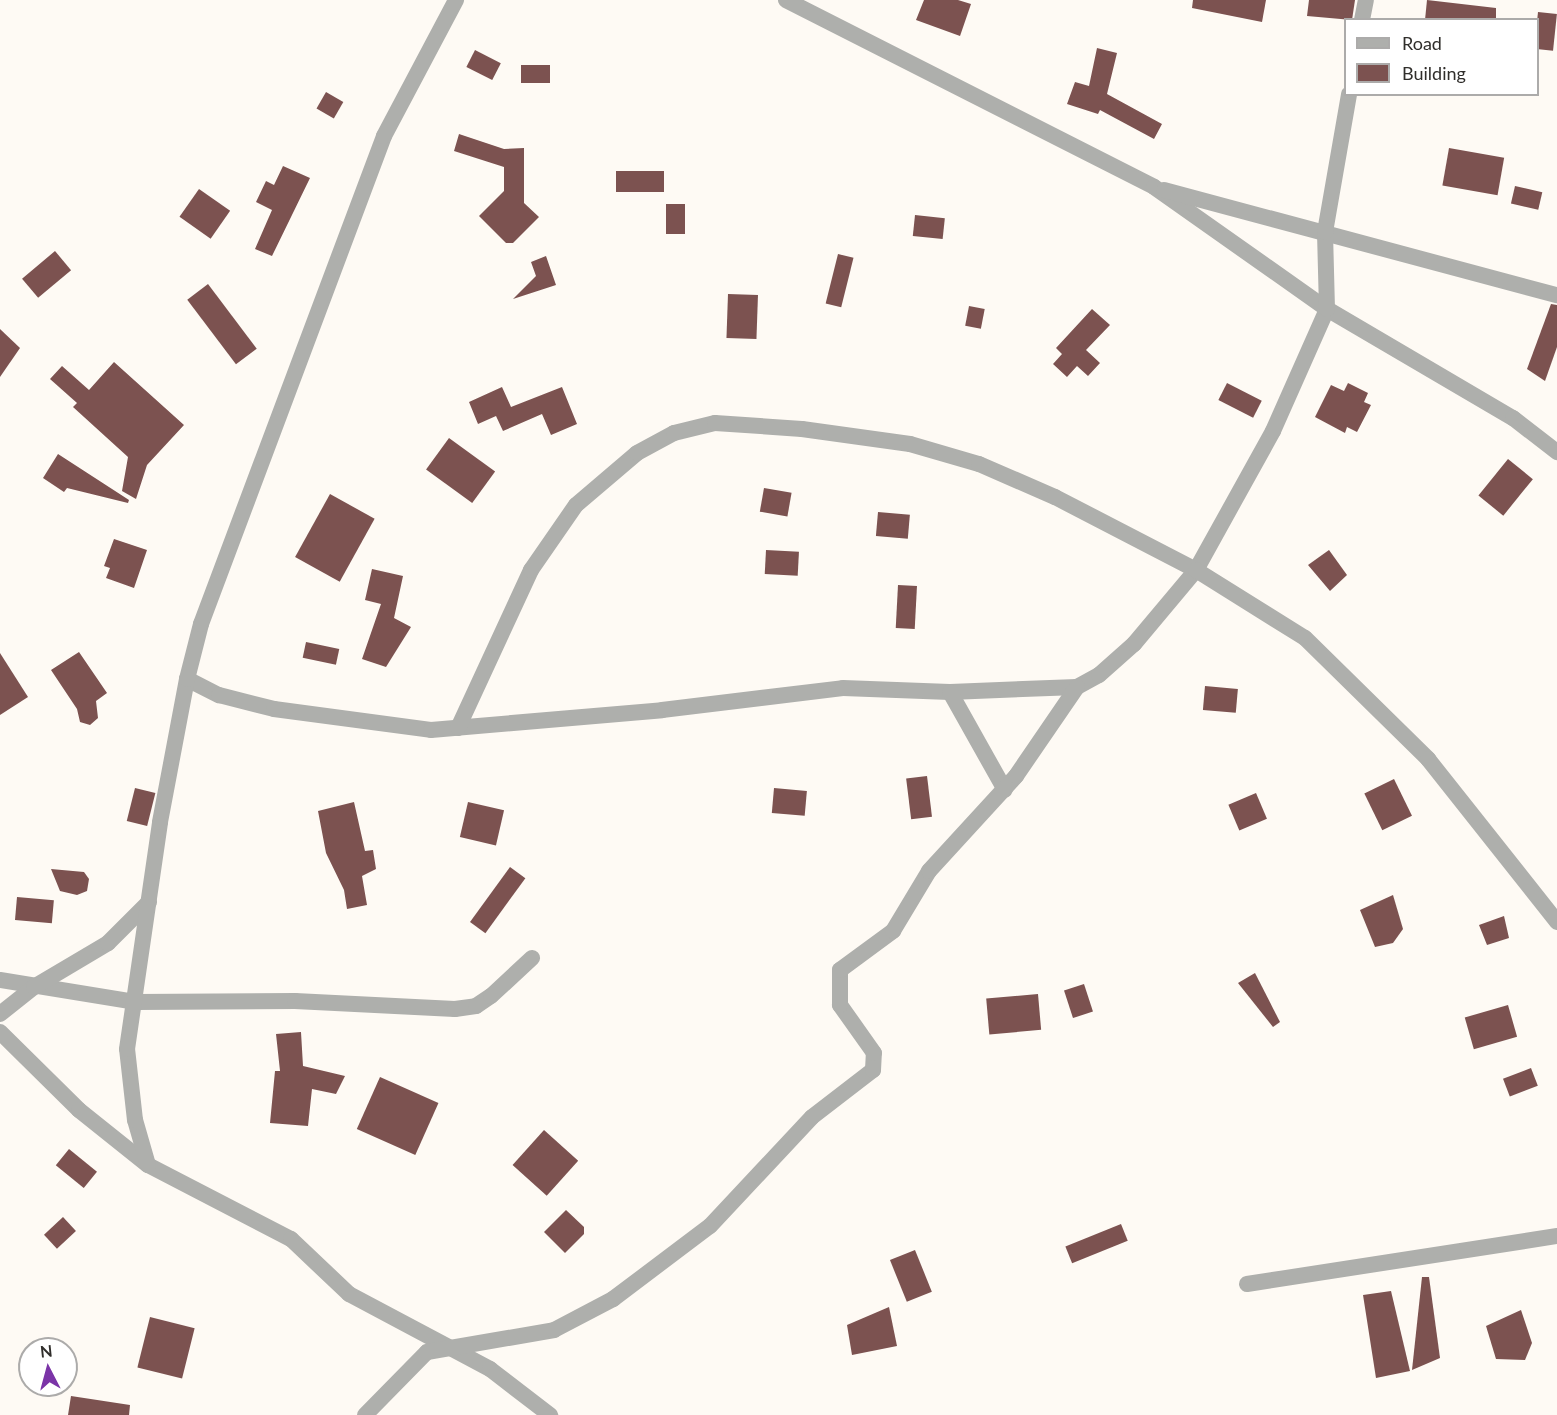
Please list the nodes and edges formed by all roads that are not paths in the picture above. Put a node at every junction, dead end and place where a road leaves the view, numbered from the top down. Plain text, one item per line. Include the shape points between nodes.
1 (456, 0) edge
2 (786, 0) edge
3 (1366, 0) edge
4 (1362, 18) edge
5 (1349, 96) edge
6 (1154, 187) junction
7 (1325, 232) junction
8 (1557, 295) edge
9 (1327, 309) junction
10 (1557, 452) edge
11 (1196, 570) junction
12 (186, 679) junction
13 (1077, 687) junction
14 (950, 692) junction
15 (458, 728) junction
16 (1005, 790) junction
17 (150, 901) junction
18 (1557, 922) edge
19 (532, 958) dead end
20 (0, 980) edge
21 (34, 987) junction
22 (136, 1002) junction
23 (0, 1014) edge
24 (0, 1032) edge
25 (148, 1165) junction
26 (1557, 1236) edge
27 (1247, 1284) dead end
28 (446, 1347) junction
29 (365, 1415) edge
30 (550, 1415) edge

1 - 12 street via 384,136 201,624
2 - 6 street
3 - 4 street
5 - 7 street
6 - 7 street
6 - 9 street
7 - 8 street
7 - 9 street
9 - 10 street via 1513,418
9 - 11 street via 1273,431
11 - 13 street via 1134,644 1099,675
11 - 15 street via 1055,497 979,464 910,444 802,429 715,423 674,433 637,453 576,505 531,570
11 - 18 street via 1305,638 1428,759
12 - 15 street via 219,695 274,709 411,729
12 - 17 street
13 - 14 street
13 - 16 street
14 - 15 street via 843,688 662,710
14 - 16 street
16 - 28 street via 929,872 893,931 840,970 840,1005 874,1053 873,1070 812,1117 710,1226 614,1299 554,1330
17 - 21 street via 108,943
17 - 22 street
19 - 22 street via 476,1006 455,1009 296,1001
20 - 21 street
21 - 22 street
21 - 23 street
22 - 25 street via 127,1049 135,1120
24 - 25 street via 79,1110
25 - 28 street via 291,1239 349,1294
26 - 27 street
28 - 29 street via 421,1355
28 - 30 street via 490,1369

